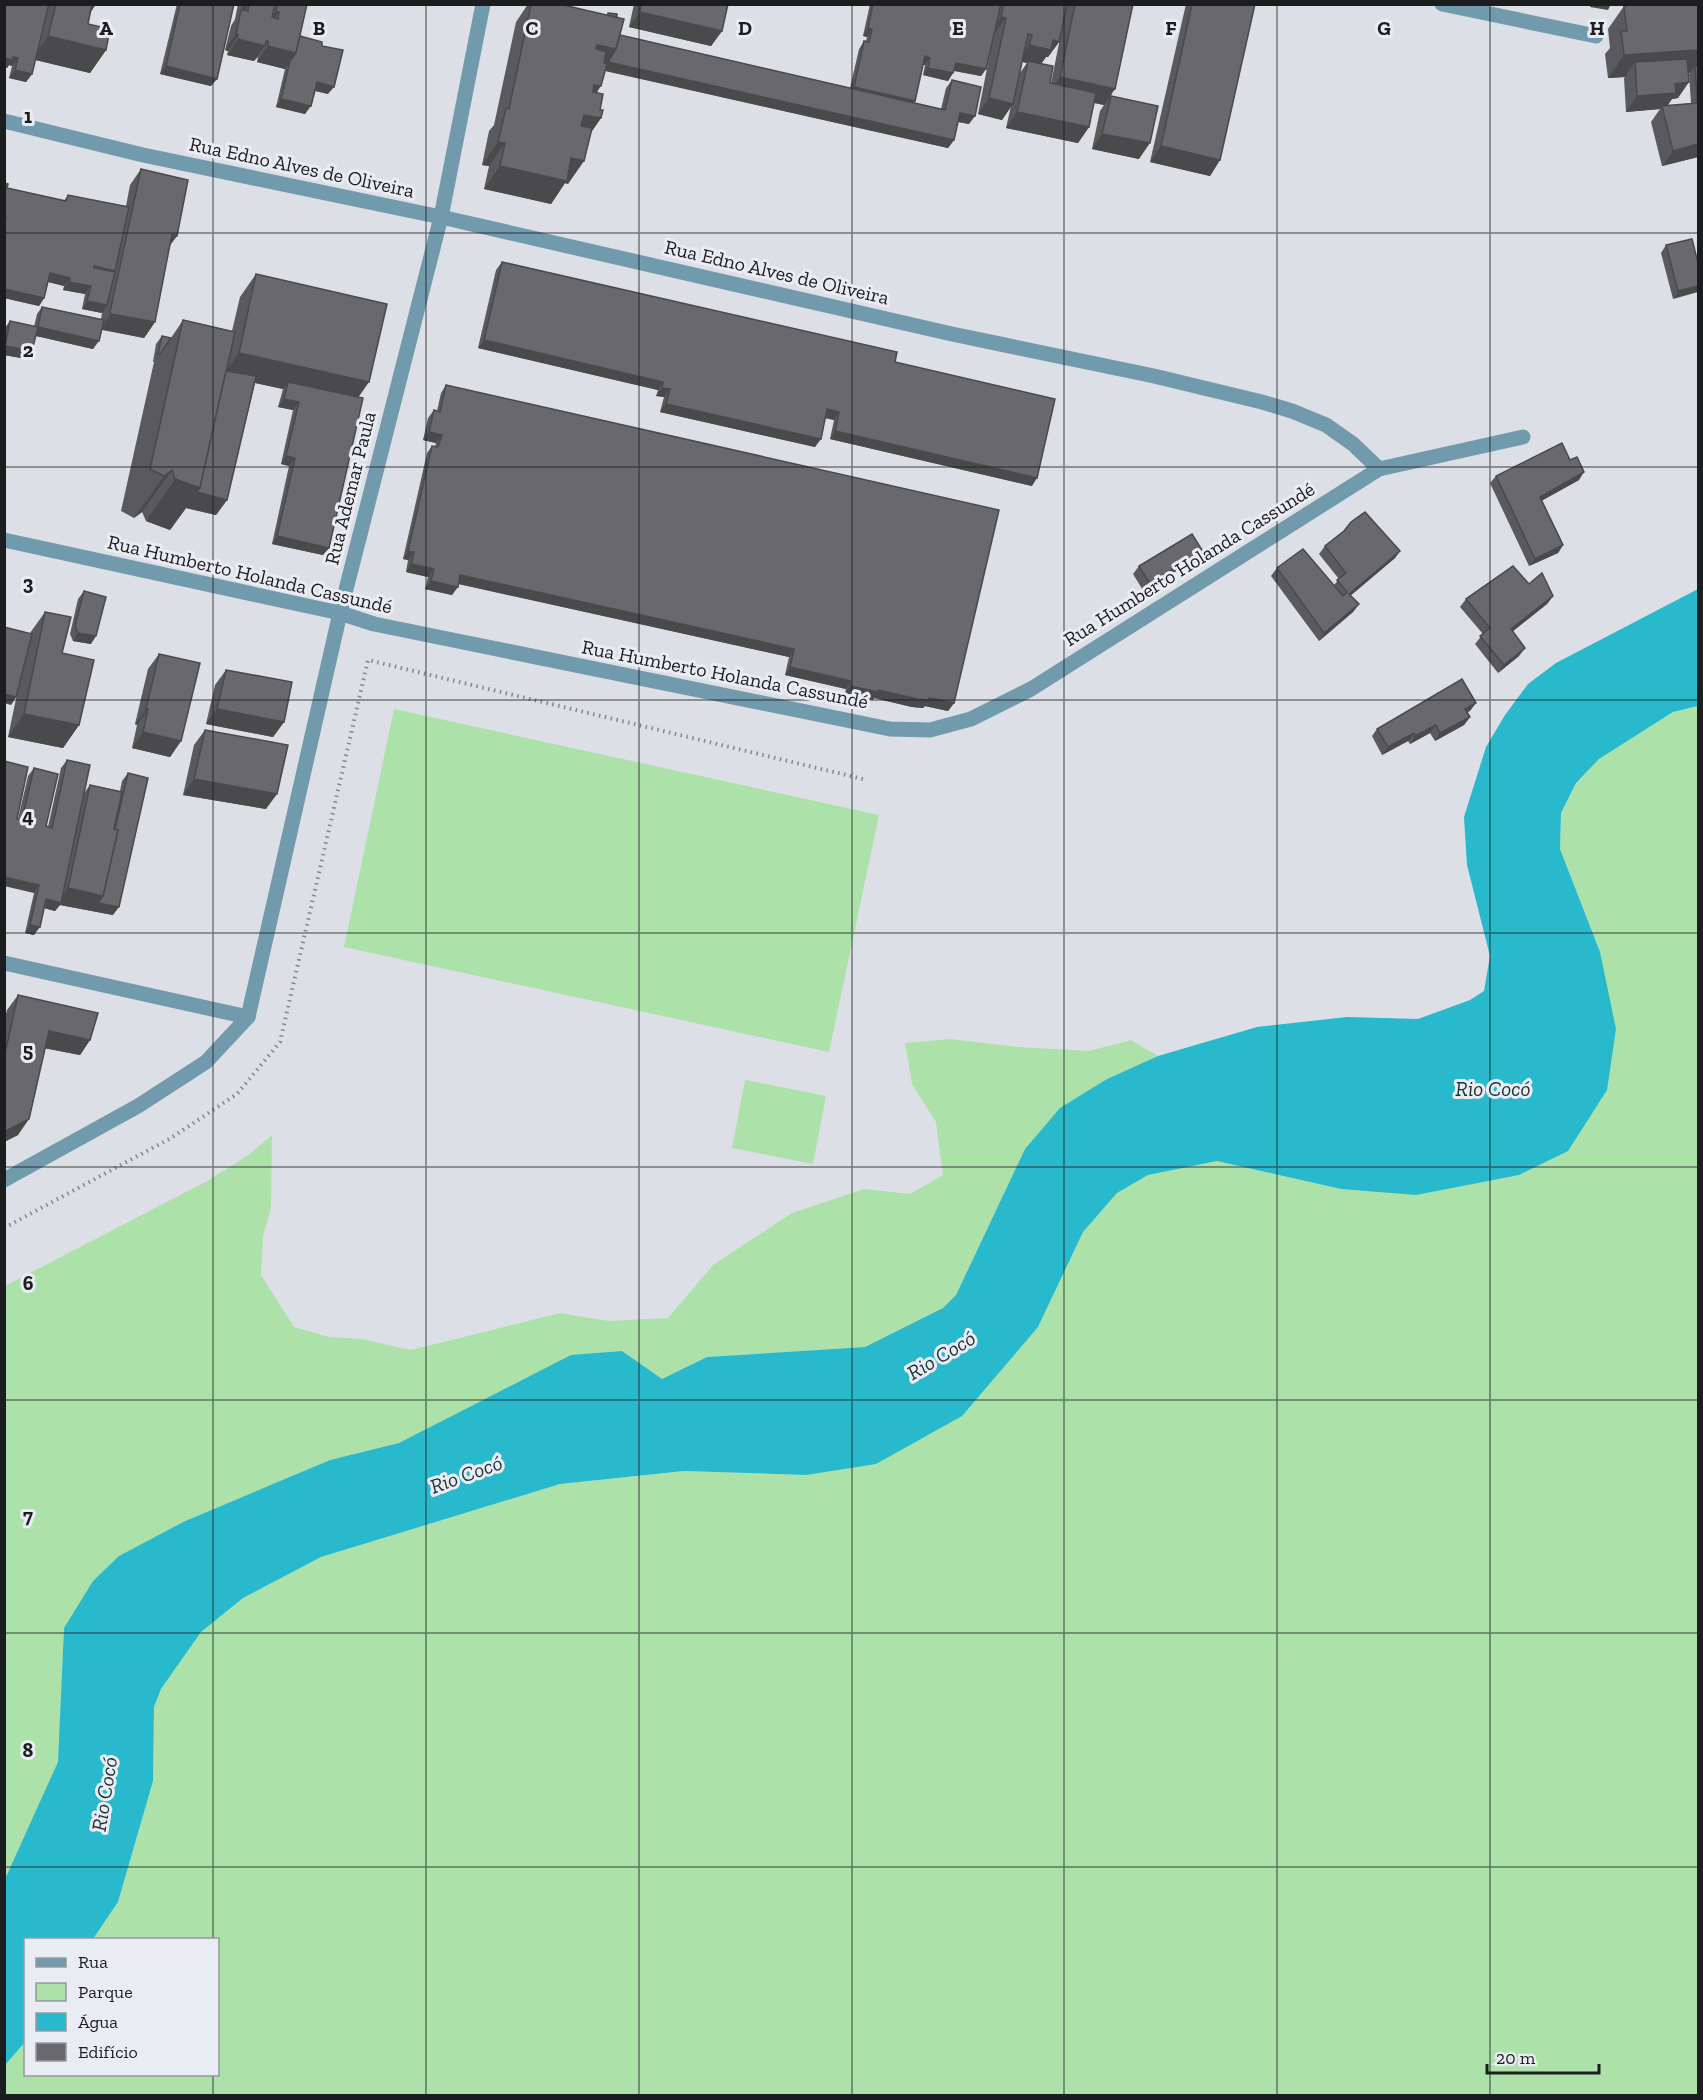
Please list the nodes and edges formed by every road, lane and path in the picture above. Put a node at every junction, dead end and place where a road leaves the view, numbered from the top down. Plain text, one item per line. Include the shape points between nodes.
1 (483, 4) edge
2 (1442, 4) edge
3 (1596, 36) dead end
4 (4, 121) edge
5 (441, 217) junction
6 (1523, 437) dead end
7 (1379, 469) junction
8 (4, 540) edge
9 (340, 613) junction
10 (867, 780) dead end
11 (4, 963) edge
12 (248, 1017) junction
13 (4, 1180) edge
14 (4, 1228) edge

1 - 5 street, Rua Ademar Paula
2 - 3 street
4 - 5 street, Rua Edno Alves de Oliveira
5 - 7 street, Rua Edno Alves de Oliveira via 1262,402 1326,425
5 - 9 street, Rua Ademar Paula
6 - 7 street
7 - 9 street, Rua Humberto Holanda Cassundé via 1031,690 971,719 930,730 890,729 374,624
8 - 9 street, Rua Humberto Holanda Cassundé
9 - 12 street, Rua Ademar Paula
10 - 14 path via 368,660 280,1042 237,1094 171,1138
11 - 12 street
12 - 13 street via 206,1062 138,1106

